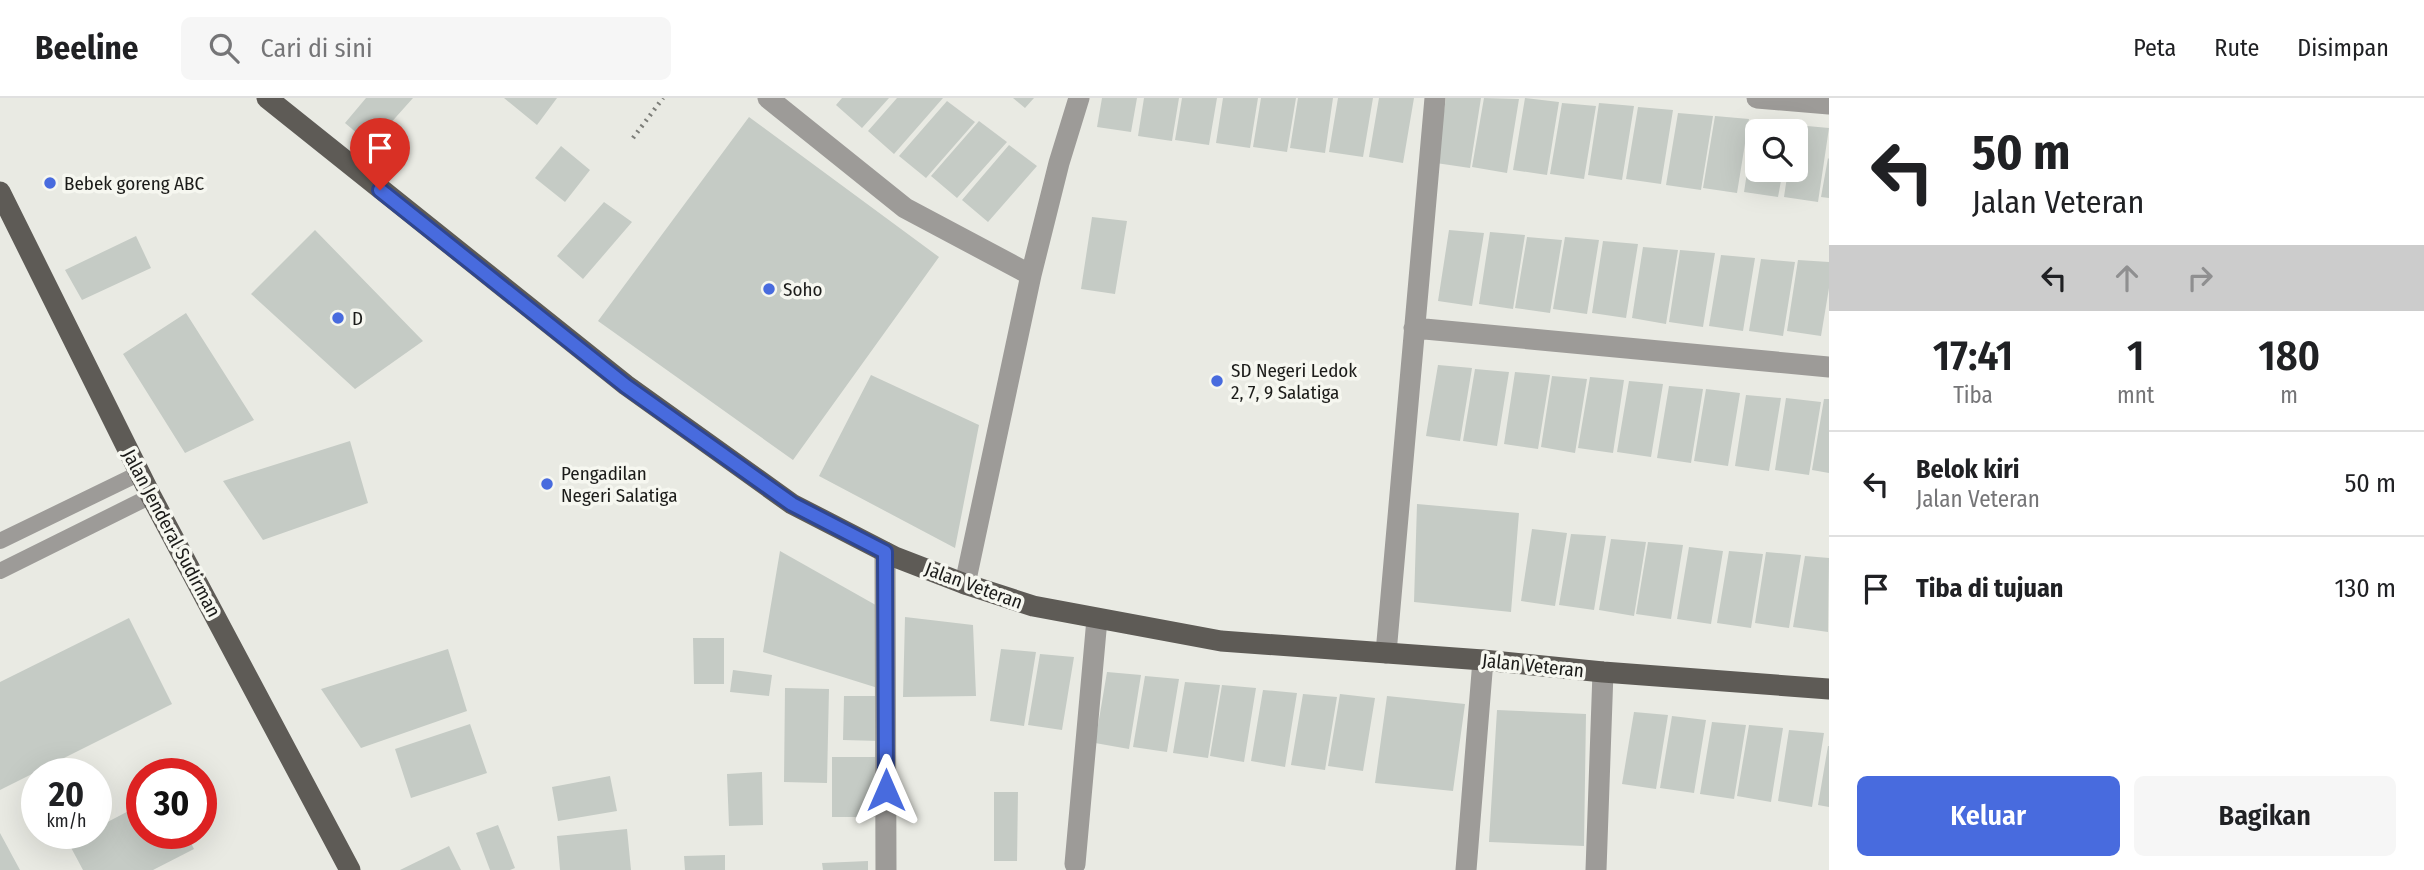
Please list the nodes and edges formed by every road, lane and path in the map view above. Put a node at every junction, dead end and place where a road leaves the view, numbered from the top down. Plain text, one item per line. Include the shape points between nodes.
1 (267, 98) edge
2 (663, 98) edge
3 (768, 98) edge
4 (1079, 98) edge
5 (1435, 98) edge
6 (1757, 98) edge
7 (1829, 104) edge
8 (633, 138) dead end
9 (0, 192) edge
10 (1031, 275) junction
11 (1413, 328) junction
12 (1829, 367) edge
13 (139, 472) junction
14 (151, 496) junction
15 (0, 541) edge
16 (885, 552) junction
17 (0, 571) edge
18 (965, 584) junction
19 (1097, 618) junction
20 (1386, 653) junction
21 (1483, 660) junction
22 (1603, 672) junction
23 (1829, 689) edge
24 (1075, 864) dead end
25 (350, 870) edge
26 (886, 870) edge
27 (1466, 870) edge
28 (1596, 870) edge

1 - 16 main road, Jalan Veteran via 626,386 792,504
2 - 8 path
3 - 10 street via 905,208
4 - 10 street
5 - 11 street
6 - 7 street
9 - 13 main road, Jalan Jenderal Sudirman
10 - 18 street
11 - 12 street
11 - 20 street
13 - 14 main road, Jalan Jenderal Sudirman
13 - 15 lane
14 - 17 lane
14 - 25 main road, Jalan Jenderal Sudirman
16 - 18 main road, Jalan Veteran
16 - 26 street
18 - 19 main road, Jalan Veteran via 1033,606
19 - 20 main road, Jalan Veteran via 1222,641
19 - 24 street
20 - 21 main road, Jalan Veteran
21 - 22 main road, Jalan Veteran
21 - 27 street
22 - 23 main road, Jalan Veteran
22 - 28 street

